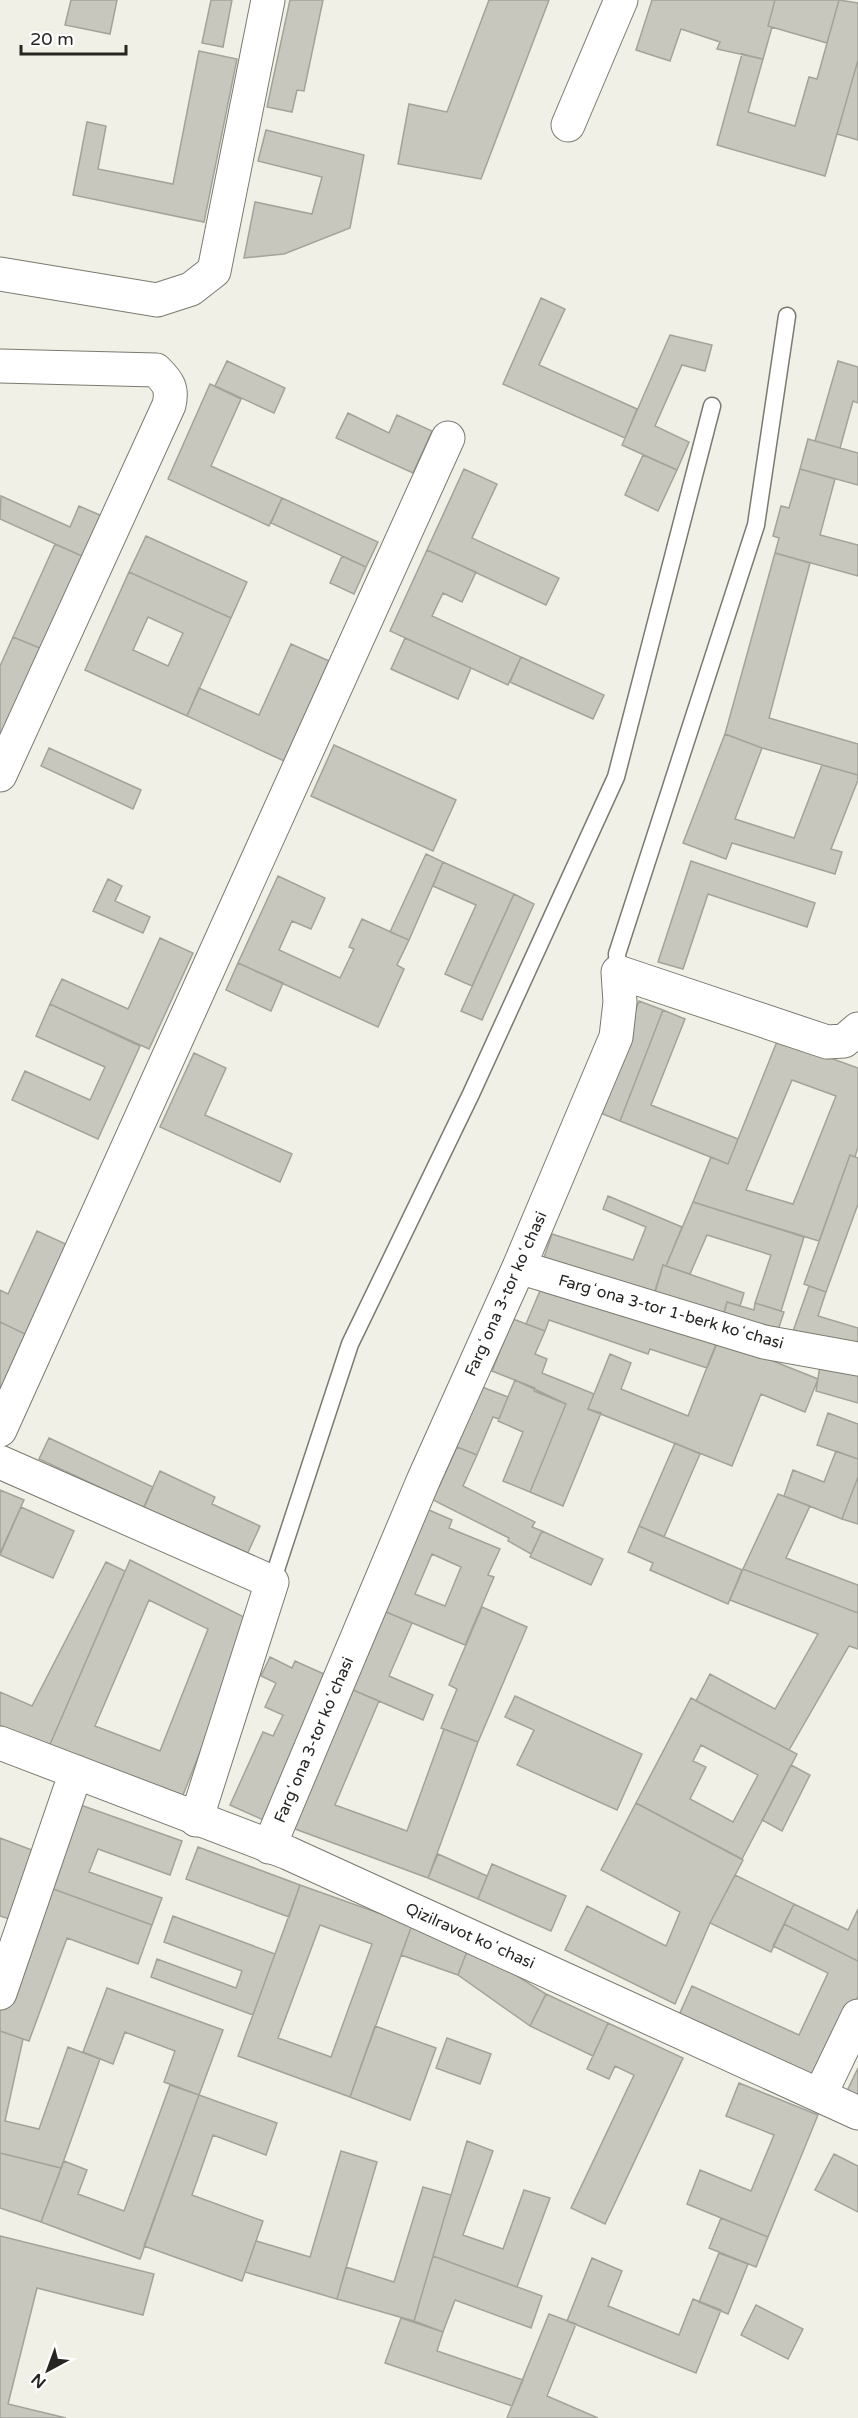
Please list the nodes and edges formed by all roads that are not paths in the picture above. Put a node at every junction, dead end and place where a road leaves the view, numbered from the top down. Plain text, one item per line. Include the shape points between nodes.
1 (268, 0) edge
2 (621, 0) edge
3 (568, 125) dead end
4 (0, 274) edge
5 (787, 316) dead end
6 (0, 366) edge
7 (712, 406) dead end
8 (448, 438) dead end
9 (0, 775) edge
10 (618, 972) junction
11 (858, 1029) edge
12 (519, 1267) junction
13 (858, 1359) edge
14 (0, 1430) edge
15 (0, 1462) edge
16 (272, 1582) junction
17 (0, 1743) edge
18 (76, 1773) junction
19 (196, 1820) junction
20 (269, 1847) junction
21 (0, 1993) edge
22 (858, 2016) edge
23 (820, 2095) junction
24 (858, 2113) edge

1 - 4 street via 214,271 191,289 157,300
2 - 3 street
5 - 10 lane via 756,525 617,954
6 - 9 street via 156,370 172,391
7 - 16 lane via 616,777 471,1094 350,1344
8 - 14 street
10 - 11 street via 827,1042 844,1041
10 - 12 street, Fargʻona 3-tor koʻchasi via 616,1037
12 - 13 street, Fargʻona 3-tor 1-berk koʻchasi via 764,1342
12 - 20 street, Fargʻona 3-tor koʻchasi via 423,1481
15 - 16 street
16 - 19 street
17 - 18 street, Qizilravot koʻchasi
18 - 19 street, Qizilravot koʻchasi
18 - 21 street
19 - 20 street, Qizilravot koʻchasi
20 - 23 street, Qizilravot koʻchasi
22 - 23 street
23 - 24 street, Qizilravot koʻchasi

